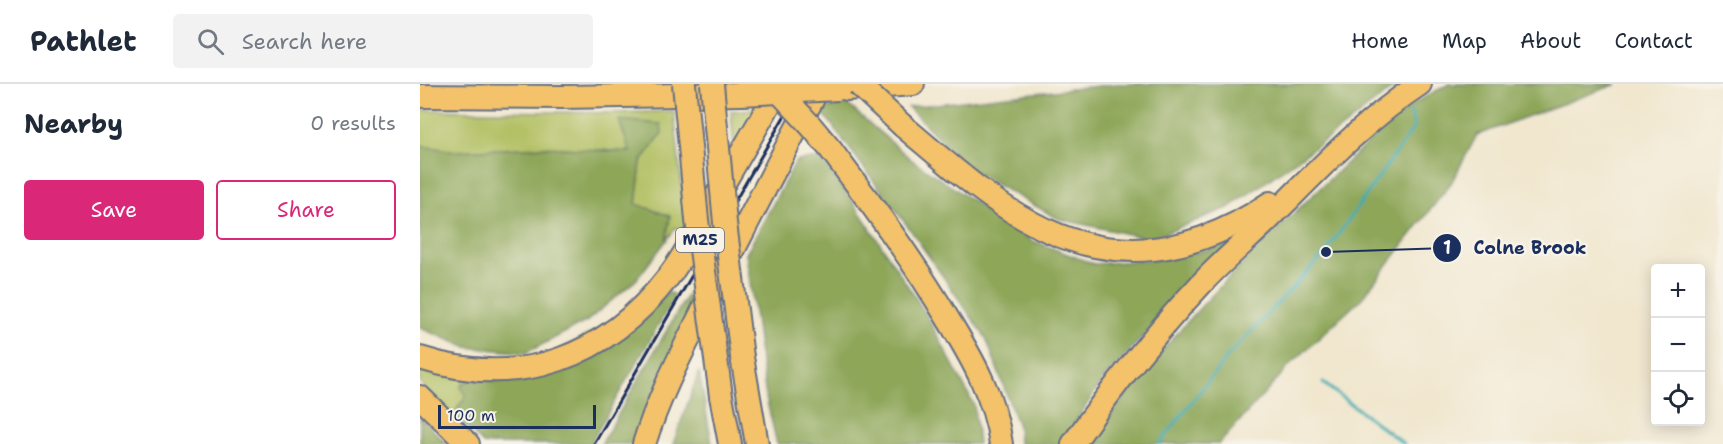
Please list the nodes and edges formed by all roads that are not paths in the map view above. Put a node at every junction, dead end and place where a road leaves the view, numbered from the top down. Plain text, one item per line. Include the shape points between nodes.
1 (684, 84) edge
2 (712, 84) edge
3 (772, 84) edge
4 (781, 84) edge
5 (913, 84) edge
6 (1420, 84) edge
7 (839, 86) edge
8 (420, 96) edge
9 (1318, 169) junction
10 (420, 358) edge
11 (420, 398) edge
12 (468, 444) edge
13 (644, 444) edge
14 (730, 444) edge
15 (757, 444) edge
16 (1001, 444) edge
17 (1073, 444) edge

1 - 14 highway, M25, bridge via 696,208
2 - 15 highway, M25, bridge via 725,223
3 - 16 highway, bridge via 831,150 907,255 957,333 992,405
4 - 10 highway via 679,261 650,300 618,329 576,353 525,368 482,371
5 - 7 highway
6 - 9 highway via 1378,115
7 - 8 highway, bridge via 742,94
7 - 9 highway, bridge via 903,126 964,178 1029,221 1067,238 1119,249 1168,248 1214,235 1261,210
7 - 13 highway via 797,126 695,327
9 - 17 highway via 1203,282 1116,384
11 - 12 highway

